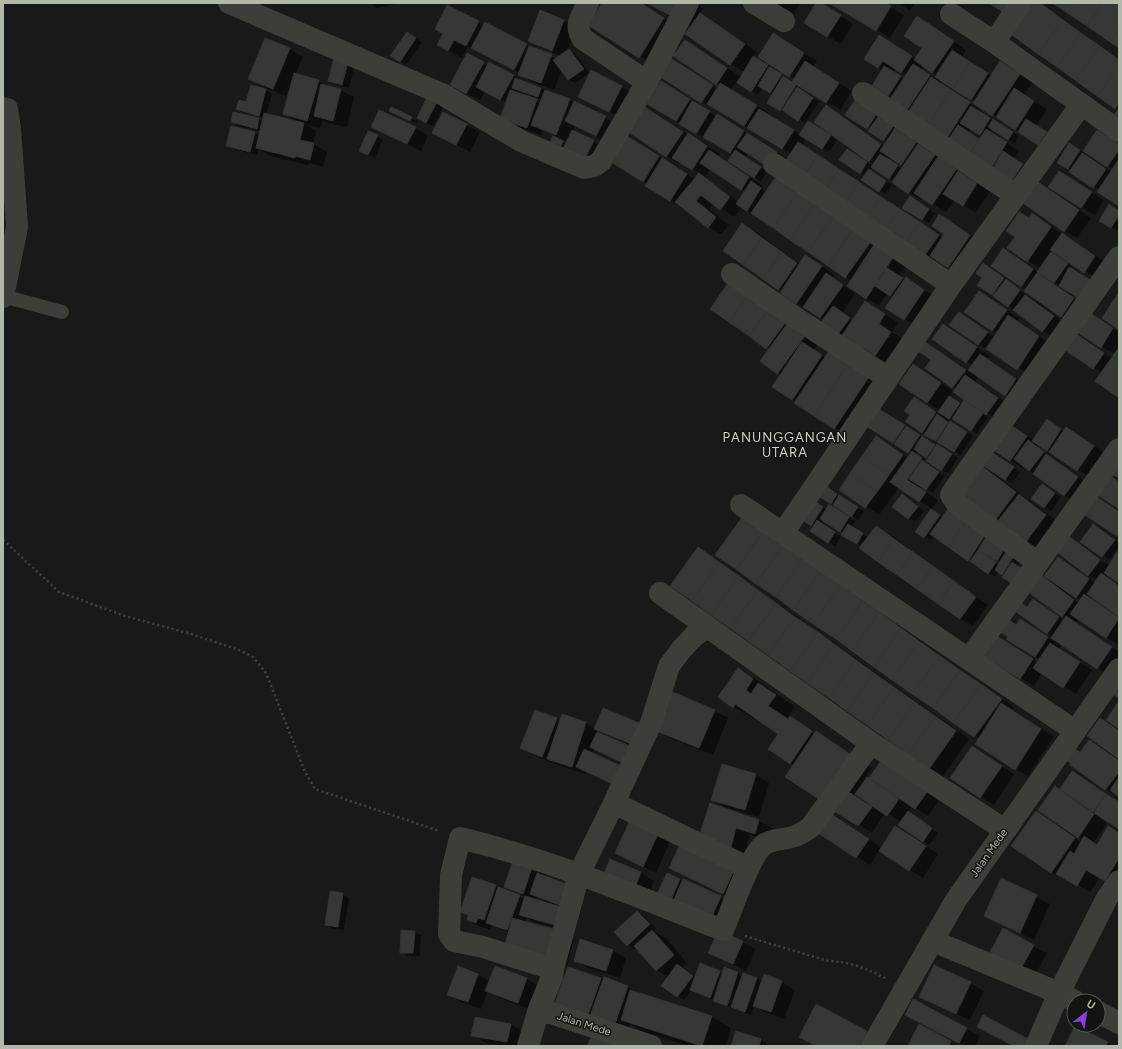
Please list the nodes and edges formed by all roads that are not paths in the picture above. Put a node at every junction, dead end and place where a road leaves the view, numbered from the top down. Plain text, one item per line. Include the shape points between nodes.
1 (229, 3) edge
2 (588, 3) edge
3 (688, 3) edge
4 (754, 3) edge
5 (1021, 3) edge
6 (951, 14) dead end
7 (784, 21) dead end
8 (994, 42) junction
9 (647, 82) junction
10 (863, 93) dead end
11 (4, 104) edge
12 (1081, 105) junction
13 (1119, 131) edge
14 (774, 164) dead end
15 (1014, 196) junction
16 (1116, 266) edge
17 (732, 274) dead end
18 (951, 285) junction
19 (3, 296) edge
20 (62, 312) dead end
21 (888, 378) junction
22 (1119, 449) edge
23 (741, 505) dead end
24 (783, 534) junction
25 (1037, 562) junction
26 (660, 593) dead end
27 (708, 627) junction
28 (969, 659) junction
29 (1119, 669) edge
30 (1075, 731) junction
31 (871, 743) junction
32 (614, 803) junction
33 (1005, 830) junction
34 (749, 868) junction
35 (579, 874) junction
36 (1119, 881) edge
37 (933, 941) junction
38 (553, 969) junction
39 (1069, 993) edge
40 (1066, 997) edge
41 (1066, 999) edge
42 (540, 1009) junction
43 (1106, 1016) edge
44 (1119, 1023) edge
45 (528, 1046) edge
46 (651, 1046) edge
47 (872, 1046) edge
48 (1036, 1046) edge

1 - 9 street via 442,94 521,141 584,168 594,166 601,160
2 - 9 street via 577,27 579,34
3 - 9 street
4 - 7 street
5 - 8 street
6 - 8 street
8 - 12 street
10 - 15 street
11 - 19 street via 10,128 17,227
12 - 13 street
12 - 15 street
14 - 18 street
15 - 18 street
16 - 25 street via 951,495 957,504
17 - 21 street
18 - 21 street
19 - 20 lane
21 - 24 street
22 - 25 street
23 - 24 street
24 - 28 street
25 - 28 street
26 - 27 street
27 - 31 street
27 - 32 street via 694,636 669,666 651,723
28 - 30 street
29 - 30 street, Jalan Mede
30 - 33 street, Jalan Mede
31 - 33 street
31 - 34 street via 811,827 798,836 763,845
32 - 34 street
32 - 35 street
33 - 37 street, Jalan Mede via 956,900
34 - 35 street via 723,930
35 - 38 street
35 - 38 street via 460,838 451,875 450,938
36 - 39 street via 1107,898
37 - 40 street
37 - 47 street, Jalan Mede
38 - 42 street
41 - 48 street
42 - 45 street
42 - 46 street, Jalan Mede
43 - 44 street

